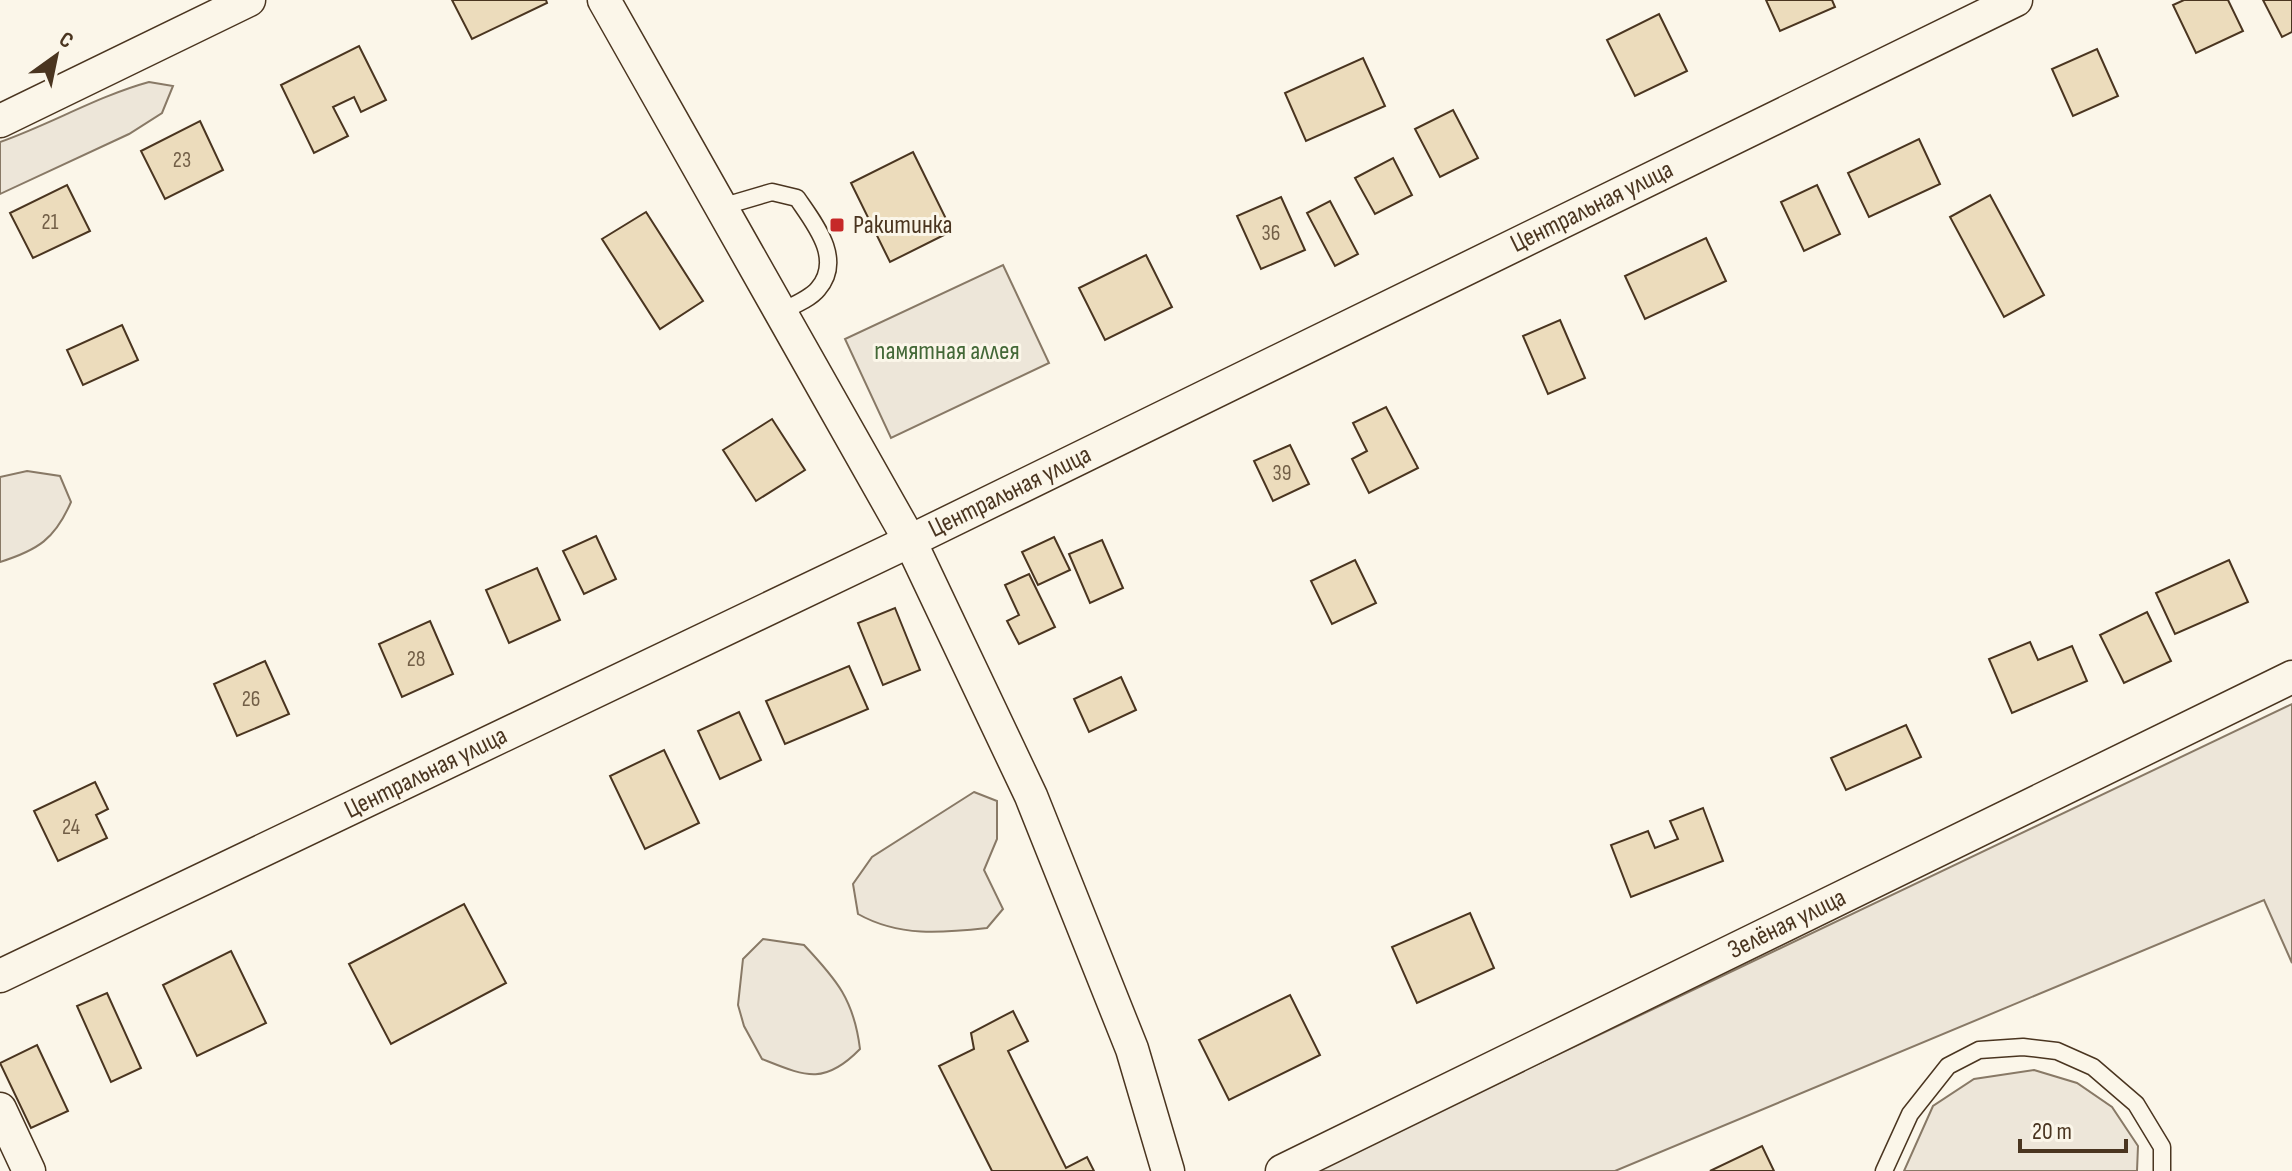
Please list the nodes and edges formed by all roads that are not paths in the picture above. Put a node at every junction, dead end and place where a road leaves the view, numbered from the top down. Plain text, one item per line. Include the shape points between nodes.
1 (249, 0) edge
2 (604, 0) edge
3 (2016, 0) edge
4 (0, 121) edge
5 (721, 207) junction
6 (780, 312) junction
7 (910, 541) junction
8 (2292, 677) edge
9 (0, 976) edge
10 (0, 1109) edge
11 (29, 1171) edge
12 (1168, 1171) edge
13 (1282, 1171) edge
14 (1884, 1171) edge
15 (2162, 1171) edge

1 - 4 street
2 - 5 street
3 - 7 street, Центральная улица
5 - 6 street
5 - 6 lane via 772,192 797,198 824,238 829,272 818,290
6 - 7 street
7 - 9 street, Центральная улица
7 - 12 street via 1031,796 1132,1049
8 - 13 street, Зелёная улица
10 - 11 street
14 - 15 lane via 1910,1114 1948,1066 1979,1050 2023,1047 2057,1051 2093,1067 2136,1104 2162,1147

